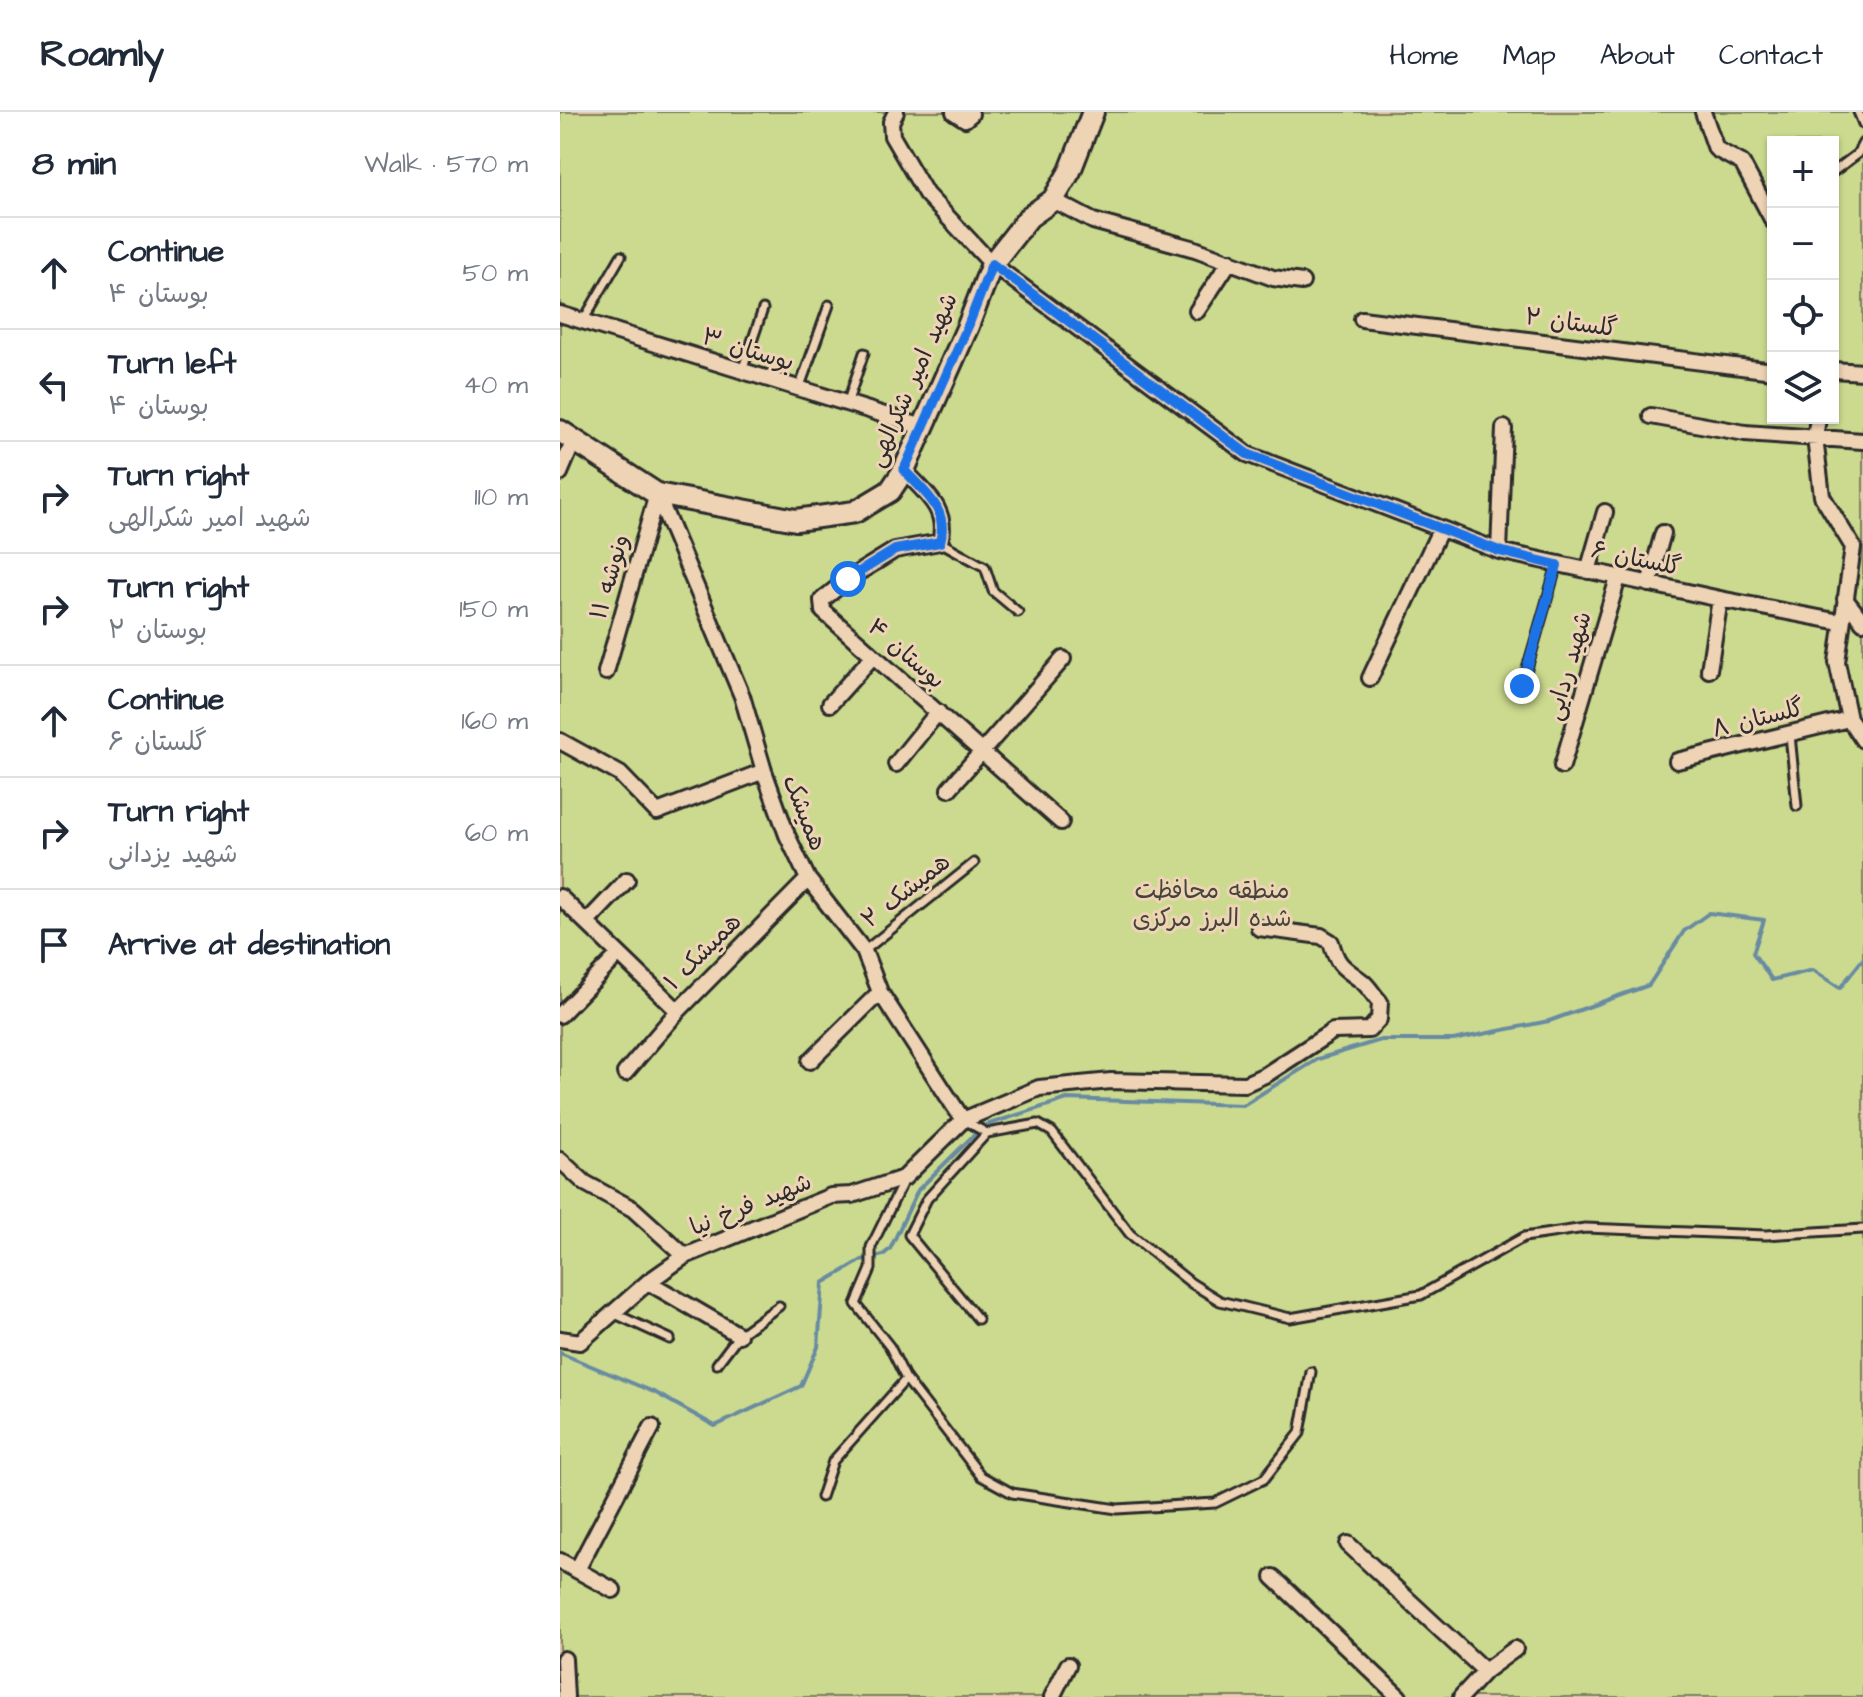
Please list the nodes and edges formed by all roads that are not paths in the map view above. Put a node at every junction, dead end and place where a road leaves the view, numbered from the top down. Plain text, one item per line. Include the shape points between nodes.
1 (896, 112) edge
2 (954, 112) edge
3 (1093, 112) edge
4 (1703, 112) edge
5 (1858, 112) edge
6 (971, 114) dead end
7 (1863, 124) edge
8 (1863, 143) edge
9 (1839, 168) edge
10 (1053, 200) junction
11 (1767, 210) edge
12 (621, 256) dead end
13 (1230, 261) junction
14 (992, 264) junction
15 (1302, 282) dead end
16 (829, 305) dead end
17 (763, 309) dead end
18 (1197, 311) dead end
19 (560, 314) edge
20 (1362, 319) dead end
21 (583, 321) junction
22 (864, 353) dead end
23 (1767, 370) edge
24 (1839, 370) edge
25 (742, 371) junction
26 (1863, 372) edge
27 (799, 389) junction
28 (847, 404) junction
29 (1651, 416) dead end
30 (1817, 424) edge
31 (923, 427) junction
32 (1504, 428) dead end
33 (567, 435) edge
34 (1815, 438) junction
35 (1863, 441) edge
36 (904, 470) junction
37 (560, 473) edge
38 (657, 494) junction
39 (1605, 512) dead end
40 (1440, 530) junction
41 (1663, 533) dead end
42 (940, 542) junction
43 (1499, 551) junction
44 (1557, 565) junction
45 (1588, 571) junction
46 (1618, 578) junction
47 (1649, 584) junction
48 (1720, 599) junction
49 (1845, 599) junction
50 (1018, 612) dead end
51 (1840, 622) junction
52 (1863, 622) edge
53 (873, 656) junction
54 (1063, 659) dead end
55 (1709, 670) dead end
56 (606, 672) dead end
57 (1370, 678) dead end
58 (1522, 686) dead end
59 (830, 704) dead end
60 (938, 712) junction
61 (1849, 719) junction
62 (1790, 735) junction
63 (1863, 740) edge
64 (560, 741) edge
65 (982, 751) junction
66 (1677, 761) dead end
67 (896, 764) dead end
68 (1562, 766) dead end
69 (764, 771) junction
70 (949, 789) dead end
71 (1797, 806) dead end
72 (1061, 822) dead end
73 (974, 863) dead end
74 (808, 879) junction
75 (627, 880) dead end
76 (560, 897) edge
77 (587, 922) junction
78 (1259, 928) dead end
79 (864, 951) junction
80 (619, 954) junction
81 (880, 992) junction
82 (678, 1011) junction
83 (560, 1015) edge
84 (810, 1061) dead end
85 (625, 1073) dead end
86 (967, 1122) junction
87 (987, 1133) junction
88 (560, 1160) edge
89 (904, 1178) junction
90 (1863, 1229) edge
91 (685, 1256) junction
92 (648, 1282) junction
93 (779, 1306) dead end
94 (613, 1313) junction
95 (978, 1319) dead end
96 (739, 1335) junction
97 (560, 1339) edge
98 (670, 1339) dead end
99 (717, 1364) dead end
100 (1311, 1372) dead end
101 (906, 1379) junction
102 (652, 1427) dead end
103 (821, 1497) dead end
104 (1348, 1544) dead end
105 (560, 1561) edge
106 (577, 1570) junction
107 (1273, 1577) dead end
108 (613, 1590) dead end
109 (1515, 1649) dead end
110 (564, 1659) dead end
111 (1068, 1665) dead end
112 (1485, 1671) junction
113 (566, 1697) edge
114 (1052, 1697) edge
115 (1399, 1697) edge
116 (1461, 1697) edge

1 - 14 street, گلستان ۶ via 892,136 926,194
2 - 6 street via 965,119
3 - 10 street, شهید امیر شکرالهی
4 - 11 street via 1716,149 1742,163
5 - 7 lane
8 - 9 lane
10 - 13 street via 1093,221
10 - 14 street, شهید امیر شکرالهی via 1029,217
12 - 21 lane
13 - 15 street via 1273,278
13 - 18 street
14 - 31 street, شهید امیر شکرالهی
14 - 40 street, گلستان ۶ via 1247,454
16 - 27 lane
17 - 25 lane
19 - 21 street, بوستان ۳
20 - 23 street, گلستان ۲
21 - 25 street, بوستان ۳
22 - 28 lane
24 - 26 street
25 - 27 street, بوستان ۳
27 - 28 street, بوستان ۳
28 - 31 street, بوستان ۳
29 - 34 street via 1745,433
30 - 34 street
31 - 36 street, شهید امیر شکرالهی
32 - 43 street
33 - 37 street
33 - 38 street, شهید امیر شکرالهی
34 - 35 street
34 - 49 street via 1822,496 1853,547
36 - 38 street, شهید امیر شکرالهی via 890,491 855,512 796,520
36 - 42 street via 937,506 944,527
38 - 56 street, ونوشه ۱۱
38 - 69 street, همیشک via 742,696
39 - 45 street
40 - 43 street, گلستان ۶
40 - 57 street
41 - 47 street
42 - 50 lane via 985,567 993,591
42 - 53 street, بوستان ۴ via 895,550 822,600 823,611
43 - 44 street, گلستان ۶
44 - 45 street, گلستان ۶
44 - 58 lane
45 - 46 street, گلستان ۶
46 - 47 street, گلستان ۶
46 - 68 street, شهید ردایی
47 - 48 street, گلستان ۶
48 - 51 street, گلستان ۶
48 - 55 street
49 - 51 street
49 - 52 street
51 - 61 street via 1837,662
53 - 59 street
53 - 60 street, بوستان ۴
54 - 65 street
60 - 65 street, بوستان ۴
60 - 67 street
61 - 62 street, گلستان ۸
61 - 63 street
62 - 66 street, گلستان ۸
62 - 71 lane
64 - 69 street via 620,774 657,812
65 - 70 street
65 - 72 street, بوستان ۴
69 - 74 street, همیشک
73 - 79 lane, همیشک ۲
74 - 79 street, همیشک
74 - 82 street, همیشک ۱
75 - 77 street
76 - 77 street, همیشک ۱
77 - 80 street, همیشک ۱
78 - 86 street via 1331,942 1343,970 1380,1002 1379,1019 1369,1030 1333,1031 1245,1084 1111,1081 1039,1088
79 - 81 street, همیشک
80 - 82 street, همیشک ۱
80 - 83 street
81 - 84 street
81 - 86 street, همیشک
82 - 85 street
86 - 87 lane
86 - 89 street, شهید فرخ نیا
87 - 90 lane via 1038,1124 1052,1132 1130,1234 1191,1283 1220,1301 1290,1318 1421,1295 1524,1237 1585,1228 1766,1235
87 - 95 lane via 927,1199 909,1235
88 - 91 street via 585,1183 633,1209
89 - 91 street, شهید فرخ نیا via 852,1195 831,1196
89 - 101 lane via 871,1247 871,1269 856,1304 890,1347
91 - 92 street, شهید فرخ نیا
92 - 94 street, شهید فرخ نیا
92 - 96 street
93 - 96 lane
94 - 97 street, شهید فرخ نیا via 580,1342
94 - 98 lane
96 - 99 lane
100 - 101 lane via 1300,1433 1264,1479 1215,1503 1117,1509 1012,1493 981,1476
101 - 103 lane via 833,1461
102 - 106 street
104 - 112 street
105 - 106 street
106 - 108 street
107 - 115 street
109 - 112 street
110 - 113 street
111 - 114 street
112 - 116 street

